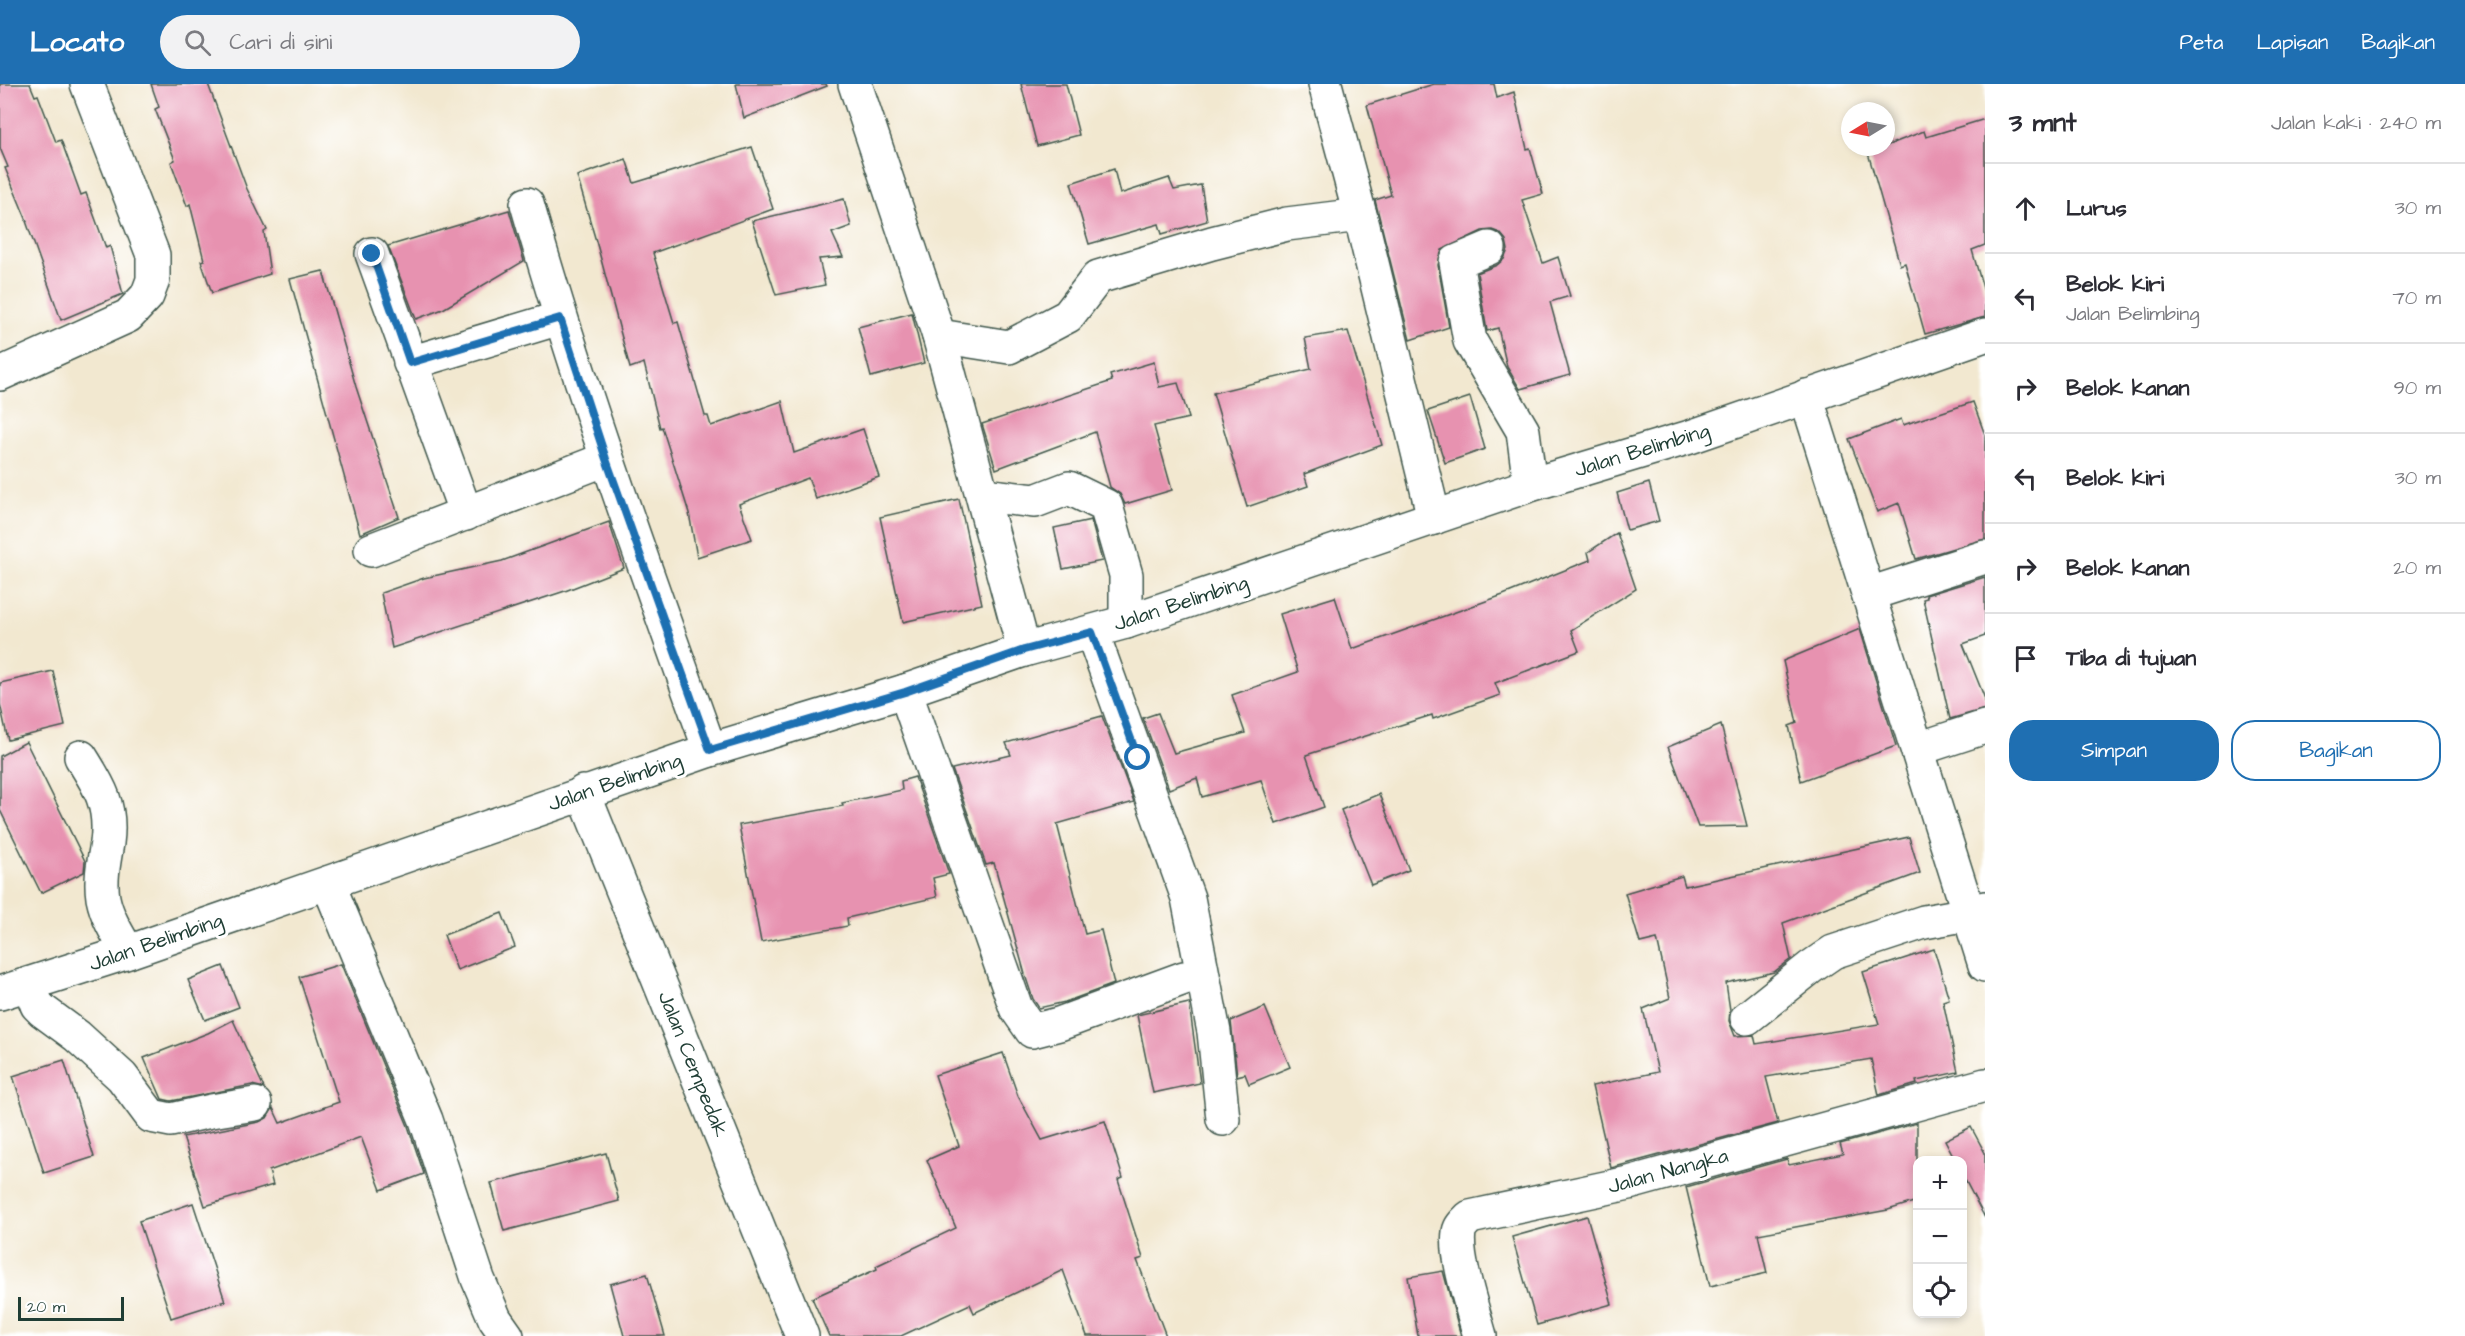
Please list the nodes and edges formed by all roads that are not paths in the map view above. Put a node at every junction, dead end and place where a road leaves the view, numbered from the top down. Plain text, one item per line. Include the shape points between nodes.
1 (87, 84) edge
2 (855, 84) edge
3 (1325, 84) edge
4 (527, 204) dead end
5 (1360, 215) junction
6 (1490, 248) dead end
7 (372, 254) dead end
8 (560, 318) junction
9 (1985, 335) edge
10 (939, 336) junction
11 (410, 363) junction
12 (0, 374) edge
13 (1806, 396) junction
14 (606, 459) junction
15 (1530, 484) junction
16 (983, 495) junction
17 (466, 514) junction
18 (1434, 518) junction
19 (371, 550) dead end
20 (1985, 557) edge
21 (1869, 594) junction
22 (1126, 622) junction
23 (1092, 632) junction
24 (1024, 650) junction
25 (905, 692) junction
26 (1985, 727) edge
27 (1918, 749) junction
28 (710, 750) junction
29 (81, 757) dead end
30 (583, 792) junction
31 (328, 883) junction
32 (1977, 911) edge
33 (128, 952) junction
34 (1985, 965) edge
35 (1184, 978) dead end
36 (14, 988) edge
37 (1747, 1018) dead end
38 (1985, 1085) edge
39 (255, 1104) dead end
40 (1223, 1119) dead end
41 (507, 1336) edge
42 (802, 1336) edge
43 (1480, 1336) edge

1 - 12 street via 153,255 153,280 147,296 128,316
2 - 10 street
3 - 5 street
4 - 8 street
5 - 10 street via 1287,224 1098,277 1068,316 1009,347
5 - 18 street
6 - 15 street via 1456,262 1470,341 1523,431
7 - 11 street
8 - 11 street
8 - 14 street
9 - 13 street, Jalan Belimbing
10 - 16 street
11 - 17 street
13 - 15 street, Jalan Belimbing via 1689,437
13 - 21 street
14 - 17 street
14 - 28 street
15 - 18 street, Jalan Belimbing
16 - 22 street via 1035,501 1070,488 1106,506 1126,574
16 - 24 street
17 - 19 street
18 - 22 street, Jalan Belimbing
20 - 21 street
21 - 27 street
22 - 23 street, Jalan Belimbing
23 - 24 street, Jalan Belimbing
23 - 40 street via 1188,898 1214,1032
24 - 25 street, Jalan Belimbing
25 - 28 street, Jalan Belimbing
25 - 35 street via 1016,1008 1032,1031
26 - 27 street
27 - 32 street
28 - 30 street, Jalan Belimbing
29 - 33 street via 106,804 103,896 107,915
30 - 31 street, Jalan Belimbing
30 - 42 street, Jalan Cempedak
31 - 33 street, Jalan Belimbing
31 - 41 street via 426,1120 478,1279
32 - 34 street
32 - 37 street via 1924,922 1833,952
33 - 36 street, Jalan Belimbing
36 - 39 street via 77,1036 122,1077 152,1116 171,1120
38 - 43 street, Jalan Nangka via 1629,1183 1470,1217 1459,1233 1460,1252

